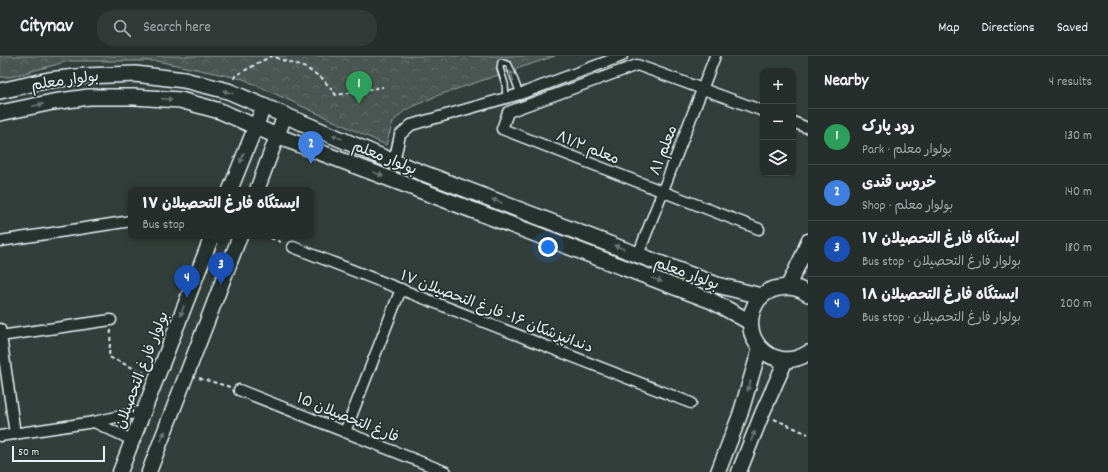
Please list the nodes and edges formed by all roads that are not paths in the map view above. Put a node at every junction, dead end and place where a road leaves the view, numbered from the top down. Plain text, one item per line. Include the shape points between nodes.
1 (622, 56) edge
2 (715, 56) edge
3 (702, 89) junction
4 (0, 91) edge
5 (520, 94) junction
6 (506, 98) junction
7 (264, 106) junction
8 (760, 110) edge
9 (0, 113) edge
10 (285, 115) junction
11 (796, 123) edge
12 (255, 127) junction
13 (805, 127) dead end
14 (277, 136) junction
15 (394, 162) junction
16 (231, 187) edge
17 (257, 187) edge
18 (662, 192) junction
19 (128, 221) edge
20 (759, 229) dead end
21 (211, 239) edge
22 (239, 239) edge
23 (0, 240) edge
24 (808, 242) edge
25 (293, 247) road end
26 (638, 255) junction
27 (788, 286) junction
28 (401, 289) junction
29 (808, 294) edge
30 (761, 296) junction
31 (111, 320) road end
32 (750, 322) junction
33 (0, 333) edge
34 (760, 348) junction
35 (808, 352) edge
36 (786, 360) junction
37 (239, 390) road end
38 (691, 403) dead end
39 (143, 411) junction
40 (94, 422) junction
41 (345, 432) junction
42 (15, 434) junction
43 (0, 436) edge
44 (132, 440) junction
45 (120, 472) edge
46 (149, 472) edge
47 (446, 472) edge
48 (718, 472) edge
49 (740, 472) edge

1 - 5 street
2 - 3 street, معلم ۸۱
3 - 8 street
3 - 18 street, معلم ۸۱
3 - 18 street, معلم ۸۱/۲ via 637,65 508,112 502,129
7 -> 4 main road, بولوار معلم via 228,91 184,80 135,74 71,77
5 - 6 street
5 -> 6 lane via 509,65 501,62
6 - 15 street via 411,125 400,135
7 - 10 main road, بولوار معلم
7 - 12 main road
9 -> 12 main road, بولوار معلم via 89,97 134,96 180,100 220,111
10 - 14 main road
15 -> 10 main road, بولوار معلم
11 - 13 street
12 - 14 main road, بولوار معلم
12 -> 16 main road
14 - 17 main road
14 -> 32 main road, بولوار معلم via 712,301
26 -> 15 main road, بولوار معلم
18 - 20 street, معلم ۸۱/۲
18 - 26 street, معلم ۸۱
19 - 23 street
21 -> 39 main road, بولوار فارغ التحصیلان
46 -> 22 main road
24 - 27 main road
25 - 28 street, دندانپزشکان ۱۶- فارغ التحصیلان ۱۷
26 - 30 main road, بولوار معلم via 717,285
27 - 29 main road via 802,289
27 - 30 main road via 773,289
28 - 38 street, دندانپزشکان ۱۶- فارغ التحصیلان ۱۷
28 - 41 street
30 - 32 main road via 753,308
31 - 33 street
32 - 34 main road via 752,336
33 - 42 street
34 - 36 main road via 772,357
34 -> 48 main road via 740,415
35 - 36 main road via 800,358
49 -> 36 main road
37 - 41 street, فارغ التحصیلان ۱۵
39 - 40 street
39 - 44 main road, بولوار فارغ التحصیلان
40 - 42 street
40 - 44 street
41 - 47 street, فارغ التحصیلان ۱۵
42 - 43 street
44 - 45 main road, بولوار فارغ التحصیلان

